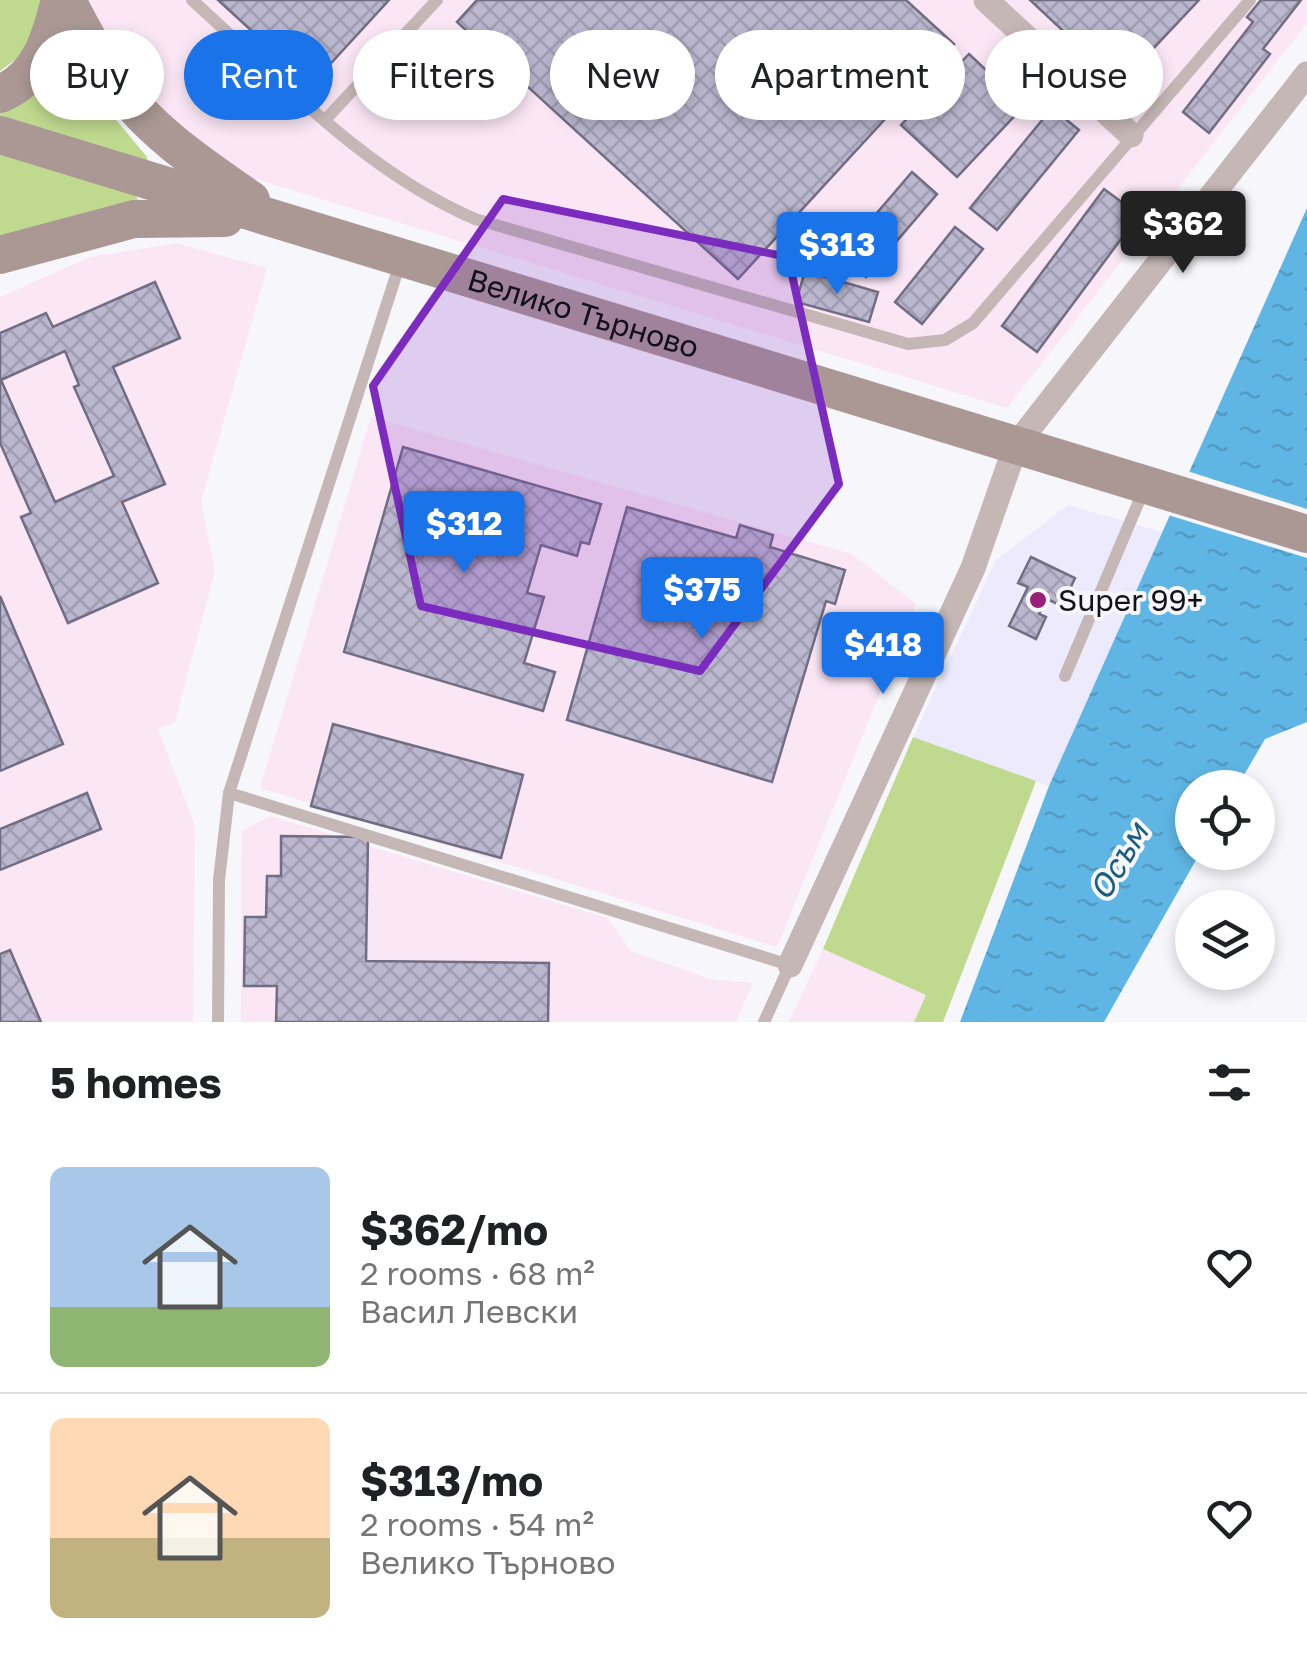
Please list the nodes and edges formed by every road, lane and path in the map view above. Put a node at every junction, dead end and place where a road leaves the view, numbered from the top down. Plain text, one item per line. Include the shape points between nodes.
1 (64, 0) edge
2 (192, 0) edge
3 (437, 0) edge
4 (986, 0) edge
5 (1250, 0) edge
6 (226, 30) edge
7 (1307, 74) edge
8 (0, 94) edge
9 (333, 112) edge
10 (326, 120) edge
11 (0, 135) edge
12 (1131, 135) junction
13 (282, 221) junction
14 (0, 254) edge
15 (402, 258) junction
16 (1016, 445) junction
17 (1157, 488) junction
18 (1307, 534) edge
19 (1066, 676) dead end
20 (229, 794) junction
21 (790, 965) junction
22 (218, 1022) edge
23 (764, 1022) edge

1 - 8 street via 29,75
1 - 13 street via 98,63 148,125
2 - 6 lane
3 - 9 lane
4 - 12 street
5 - 12 lane
7 - 16 street
10 - 12 lane via 427,199 476,219 908,344 945,340 973,323
11 - 13 street, Велико Търново
13 - 14 street via 134,219
13 - 15 street, Велико Търново
15 - 16 street, Велико Търново
15 - 20 lane
16 - 17 street, Велико Търново
16 - 21 street via 973,568
17 - 18 street, Велико Търново
17 - 19 lane
20 - 21 lane
20 - 22 lane via 219,880
21 - 23 lane

